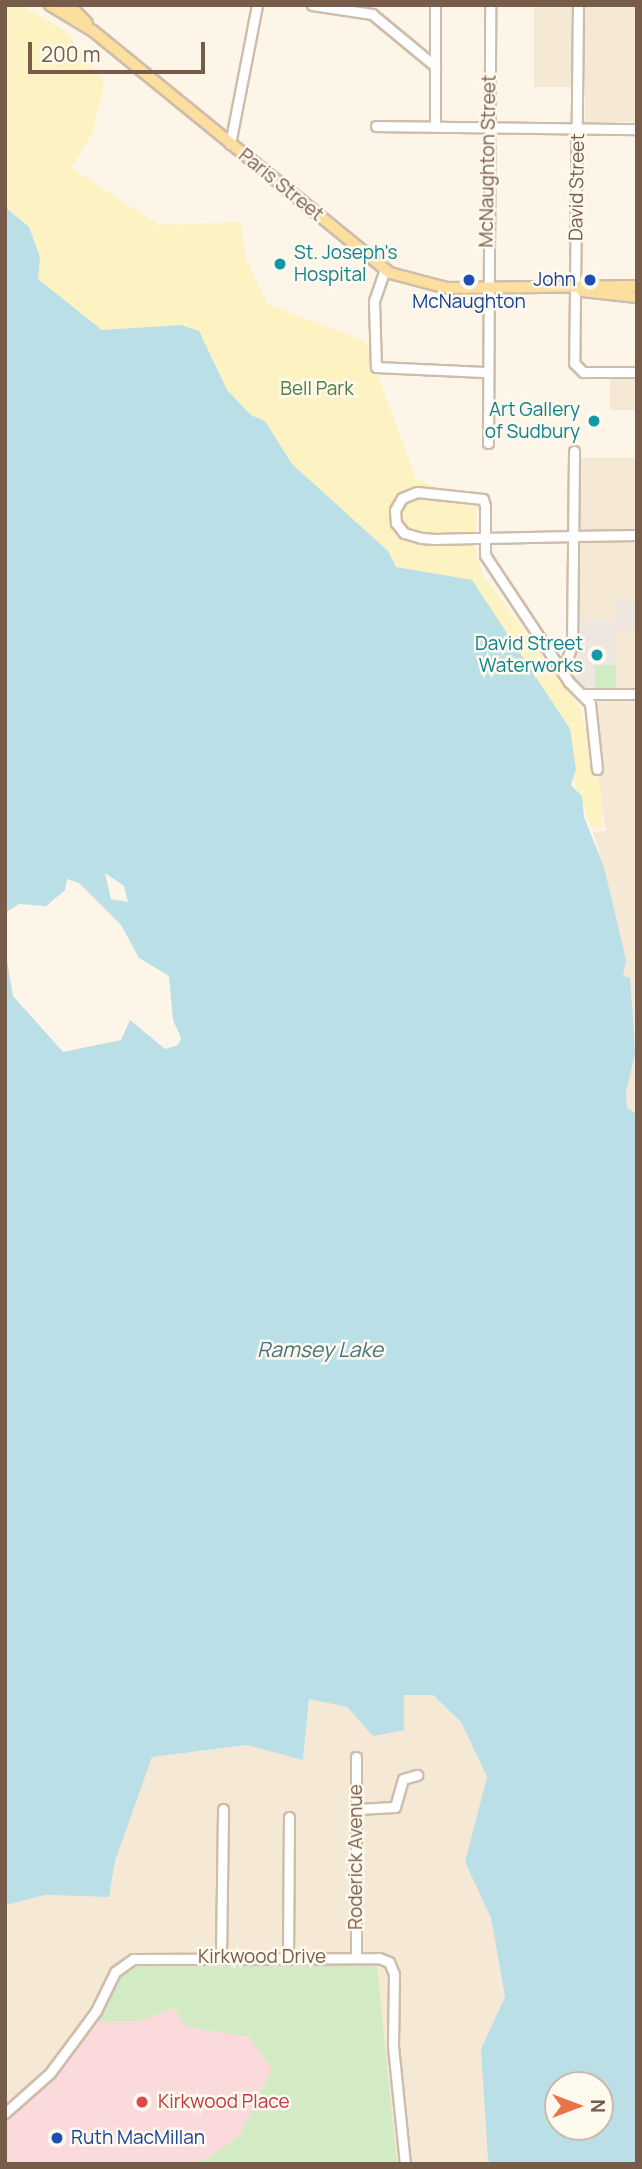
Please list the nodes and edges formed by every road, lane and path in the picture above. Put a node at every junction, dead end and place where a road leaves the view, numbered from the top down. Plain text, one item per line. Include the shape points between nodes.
1 (50, 5) edge
2 (69, 5) edge
3 (257, 5) edge
4 (312, 5) edge
5 (435, 5) edge
6 (490, 5) edge
7 (578, 5) edge
8 (373, 9) edge
9 (93, 31) junction
10 (435, 66) junction
11 (435, 125) junction
12 (376, 126) dead end
13 (489, 126) junction
14 (578, 126) junction
15 (637, 129) edge
16 (230, 144) junction
17 (385, 269) junction
18 (637, 286) edge
19 (487, 289) junction
20 (576, 290) junction
21 (637, 297) edge
22 (484, 372) junction
23 (637, 372) edge
24 (488, 443) dead end
25 (574, 451) dead end
26 (637, 535) edge
27 (574, 536) junction
28 (485, 538) junction
29 (563, 671) junction
30 (583, 694) junction
31 (637, 694) edge
32 (597, 769) dead end
33 (356, 1758) dead end
34 (417, 1775) dead end
35 (223, 1809) dead end
36 (358, 1809) junction
37 (289, 1817) dead end
38 (221, 1956) junction
39 (288, 1957) junction
40 (356, 1958) junction
41 (5, 2113) edge
42 (405, 2164) edge

1 - 9 main road, Paris Street
2 - 9 main road, Paris Street
3 - 16 street
4 - 8 street
5 - 10 street
6 - 13 street, McNaughton Street
7 - 14 street, David Street
8 - 10 street
9 - 16 main road, Paris Street
10 - 11 street
11 - 12 street
11 - 13 street
13 - 14 street
13 - 19 street, McNaughton Street
14 - 15 street
14 - 20 street, David Street
16 - 17 main road, Paris Street
17 - 19 main road, Paris Street via 436,286
17 - 22 street via 374,301 376,367
18 - 20 main road, Paris Street
19 - 20 main road, Paris Street
19 - 22 street, McNaughton Street
20 - 21 main road, Paris Street
20 - 23 street, David Street via 576,368
22 - 24 street, McNaughton Street
25 - 27 street
26 - 27 street
27 - 28 street
27 - 29 street via 572,653
28 - 28 street via 485,502 479,497 417,492 402,498 395,510 396,523 404,533 421,538
28 - 29 street via 491,566
29 - 30 street
30 - 31 street
30 - 32 street via 592,710
33 - 36 street, Roderick Avenue
34 - 36 street via 405,1776 395,1807
35 - 38 street
36 - 40 street, Roderick Avenue
37 - 39 street
38 - 39 street, Kirkwood Drive
38 - 41 street, Kirkwood Drive via 123,1964 96,2011 50,2073
39 - 40 street, Kirkwood Drive
40 - 42 street, Kirkwood Drive via 385,1959 394,1974 393,2046

